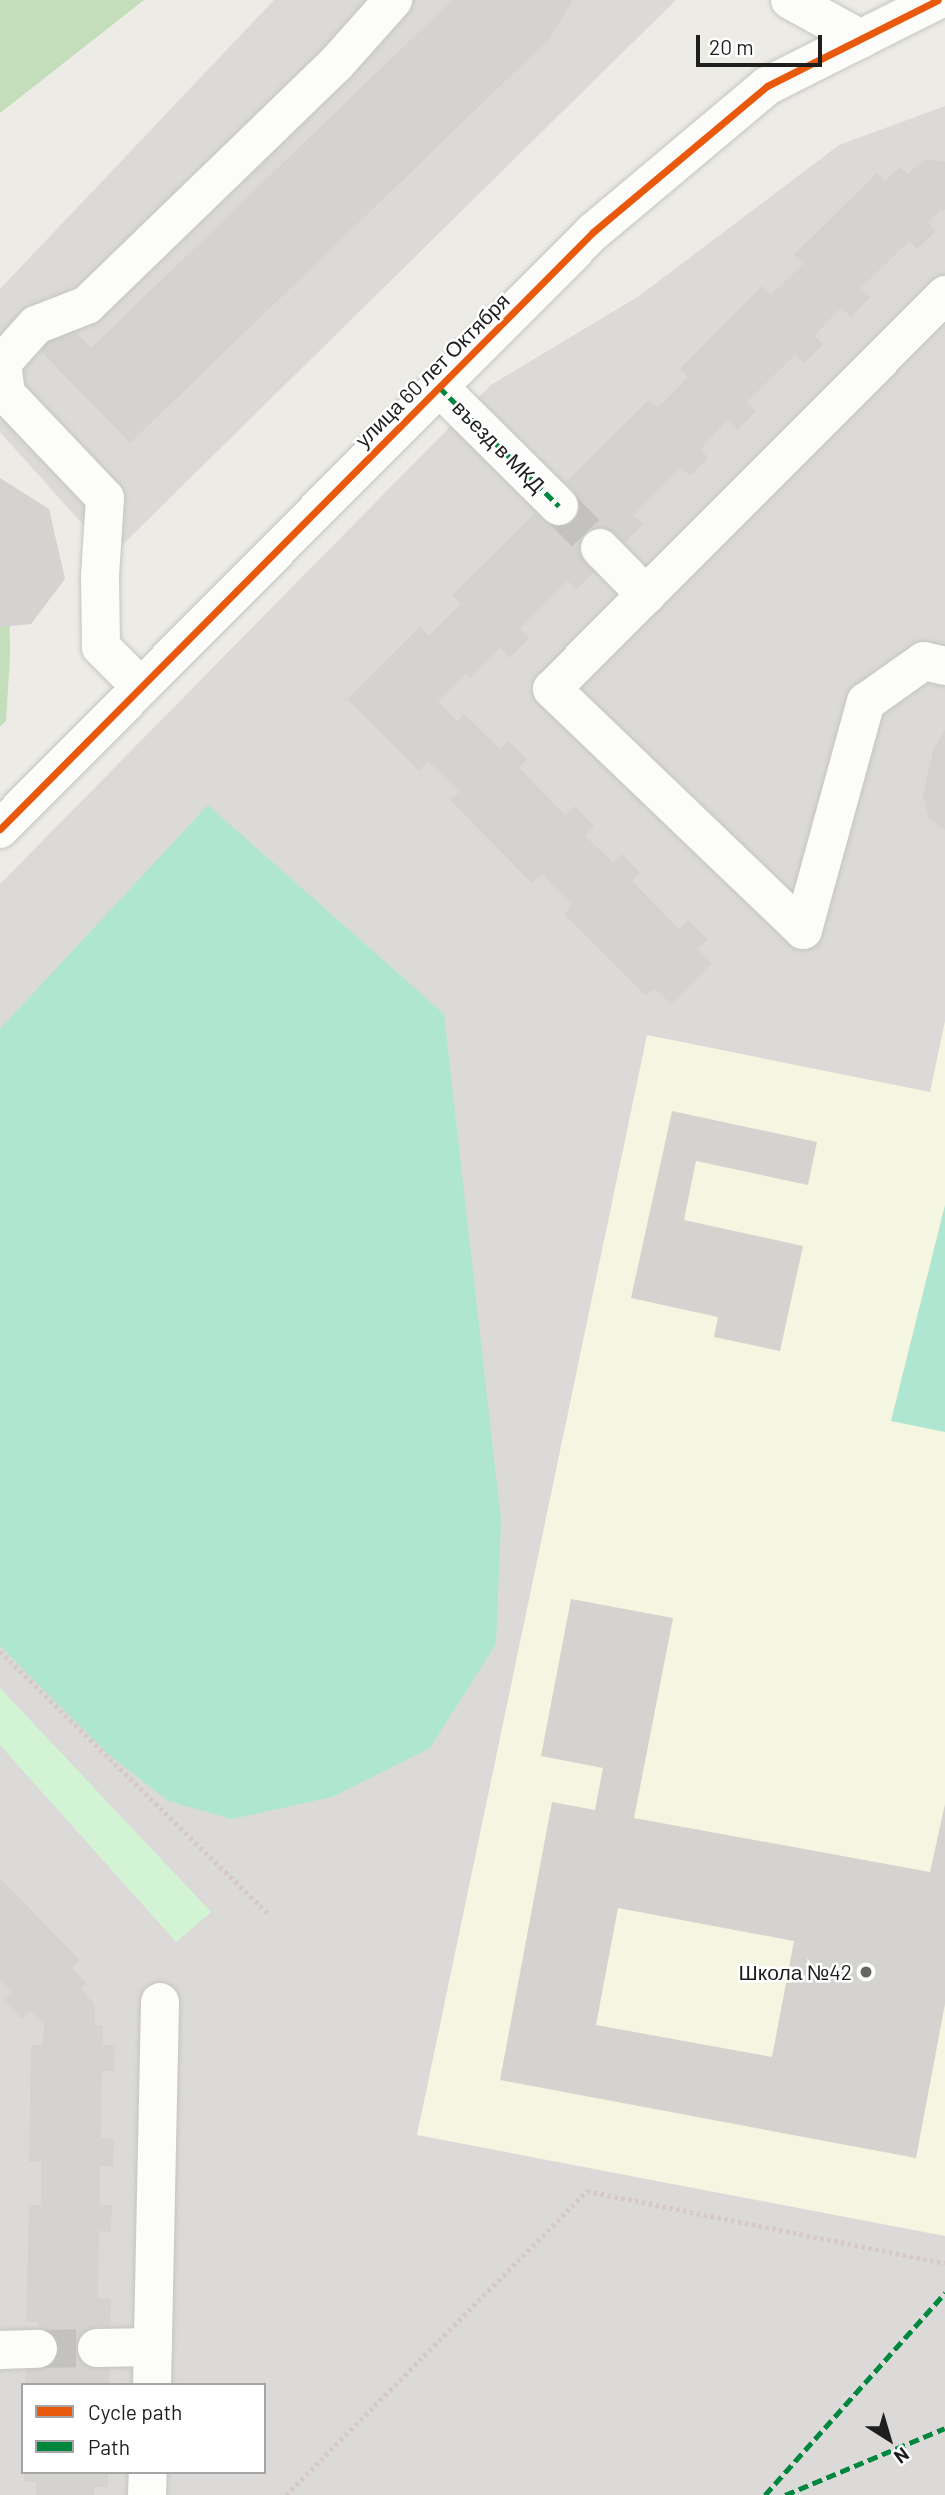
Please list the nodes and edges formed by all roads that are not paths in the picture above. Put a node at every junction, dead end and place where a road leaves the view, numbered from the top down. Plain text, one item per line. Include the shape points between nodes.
1 (393, 0) edge
2 (790, 0) edge
3 (938, 0) edge
4 (861, 39) junction
5 (945, 295) edge
6 (439, 387) junction
7 (559, 506) tunnel mouth
8 (600, 548) tunnel mouth
9 (646, 595) junction
10 (945, 666) edge
11 (141, 687) junction
12 (0, 829) edge
13 (160, 2002) dead end
14 (153, 2347) junction
15 (97, 2348) tunnel mouth
16 (38, 2349) tunnel mouth
17 (0, 2350) edge
18 (152, 2383) edge
19 (148, 2474) edge
20 (147, 2495) edge

1 - 11 street via 336,64 87,305 36,325 2,363 6,394 105,498 100,647
2 - 4 street
3 - 4 street, улица 60 лет Октября
4 - 6 street, улица 60 лет Октября via 767,86 593,232
5 - 9 street
6 - 7 street, въезд в МКД
6 - 11 street, улица 60 лет Октября
8 - 9 street
9 - 10 street via 552,689 803,930 866,702 924,661
11 - 12 street, улица 60 лет Октября
13 - 14 street
14 - 15 street
14 - 18 street
16 - 17 street
19 - 20 street

